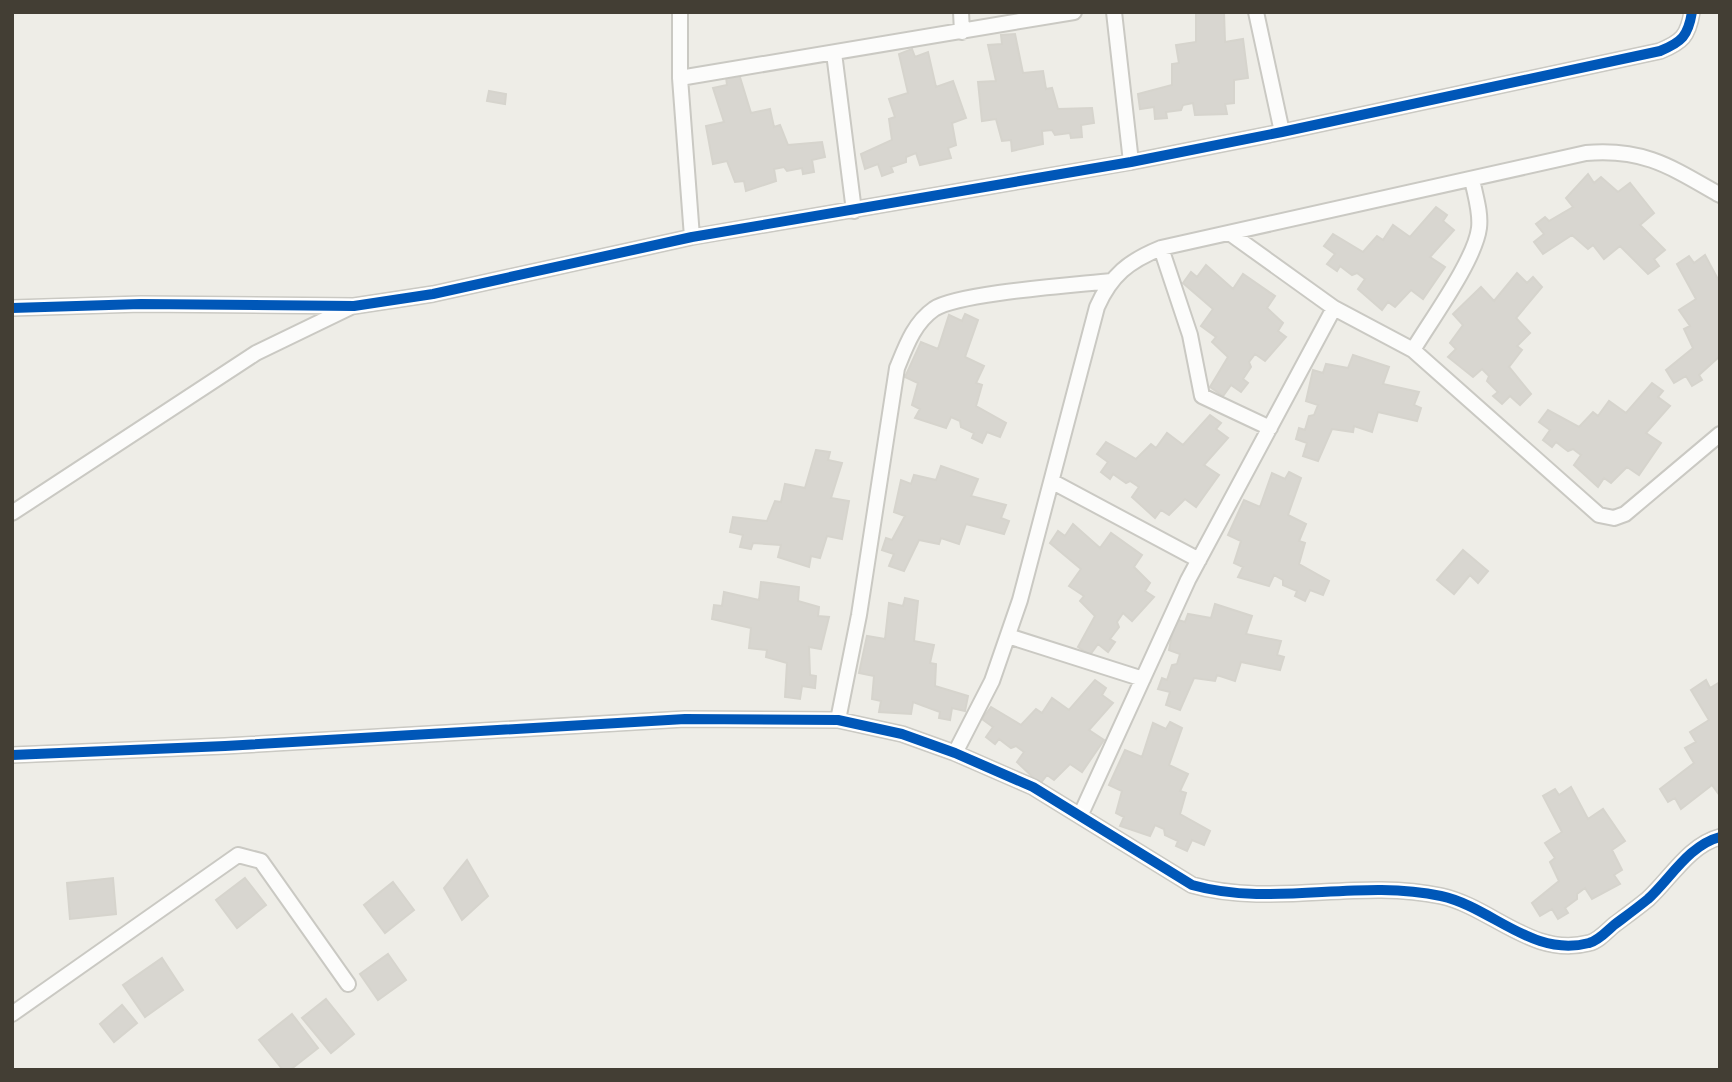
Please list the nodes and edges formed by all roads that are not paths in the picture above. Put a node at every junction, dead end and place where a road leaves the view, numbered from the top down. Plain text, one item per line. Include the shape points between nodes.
1 (680, 12) edge
2 (961, 12) edge
3 (1074, 12) edge
4 (1114, 12) edge
5 (1256, 12) edge
6 (1692, 12) edge
7 (962, 32) junction
8 (834, 53) junction
9 (680, 78) junction
10 (1282, 132) junction
11 (1131, 162) junction
12 (1472, 179) junction
13 (1720, 195) edge
14 (854, 211) junction
15 (1231, 234) junction
16 (692, 237) junction
17 (1161, 248) junction
18 (1111, 281) junction
19 (354, 306) junction
20 (12, 308) edge
21 (1334, 308) junction
22 (1413, 350) junction
23 (1270, 428) junction
24 (1718, 437) edge
25 (1052, 482) junction
26 (12, 513) edge
27 (1199, 560) junction
28 (1008, 636) junction
29 (1143, 679) junction
30 (838, 720) junction
31 (955, 753) junction
32 (12, 755) edge
33 (1081, 814) junction
34 (1720, 837) edge
35 (348, 984) dead end
36 (12, 1014) edge

1 - 9 street
2 - 7 street
3 - 7 street
4 - 11 street
5 - 10 street
6 - 10 street via 1689,32 1681,42 1660,51
7 - 8 street
8 - 9 street
8 - 14 street
9 - 16 street
10 - 11 street
11 - 14 street
12 - 13 street via 1586,153 1629,152 1656,160
12 - 15 street
12 - 22 street via 1479,229 1472,250
14 - 16 street
15 - 17 street
15 - 21 street
16 - 19 street via 433,294
17 - 18 street via 1124,266
17 - 23 street via 1190,335 1202,396
18 - 25 street via 1097,307
18 - 30 street via 950,301 922,319 909,338 897,368
19 - 20 street
19 - 26 street via 256,353
21 - 22 street
21 - 23 street
22 - 24 street via 1590,510 1605,517 1625,514
23 - 27 street
25 - 27 street
25 - 28 street
27 - 29 street
28 - 29 street
28 - 31 street via 992,681
29 - 33 street
30 - 31 street via 902,734
30 - 32 street via 685,719
31 - 33 street
33 - 34 street via 1192,885 1220,893 1416,890 1465,901 1541,944 1563,947 1591,943 1648,898 1697,849
35 - 36 street via 261,862 238,855

